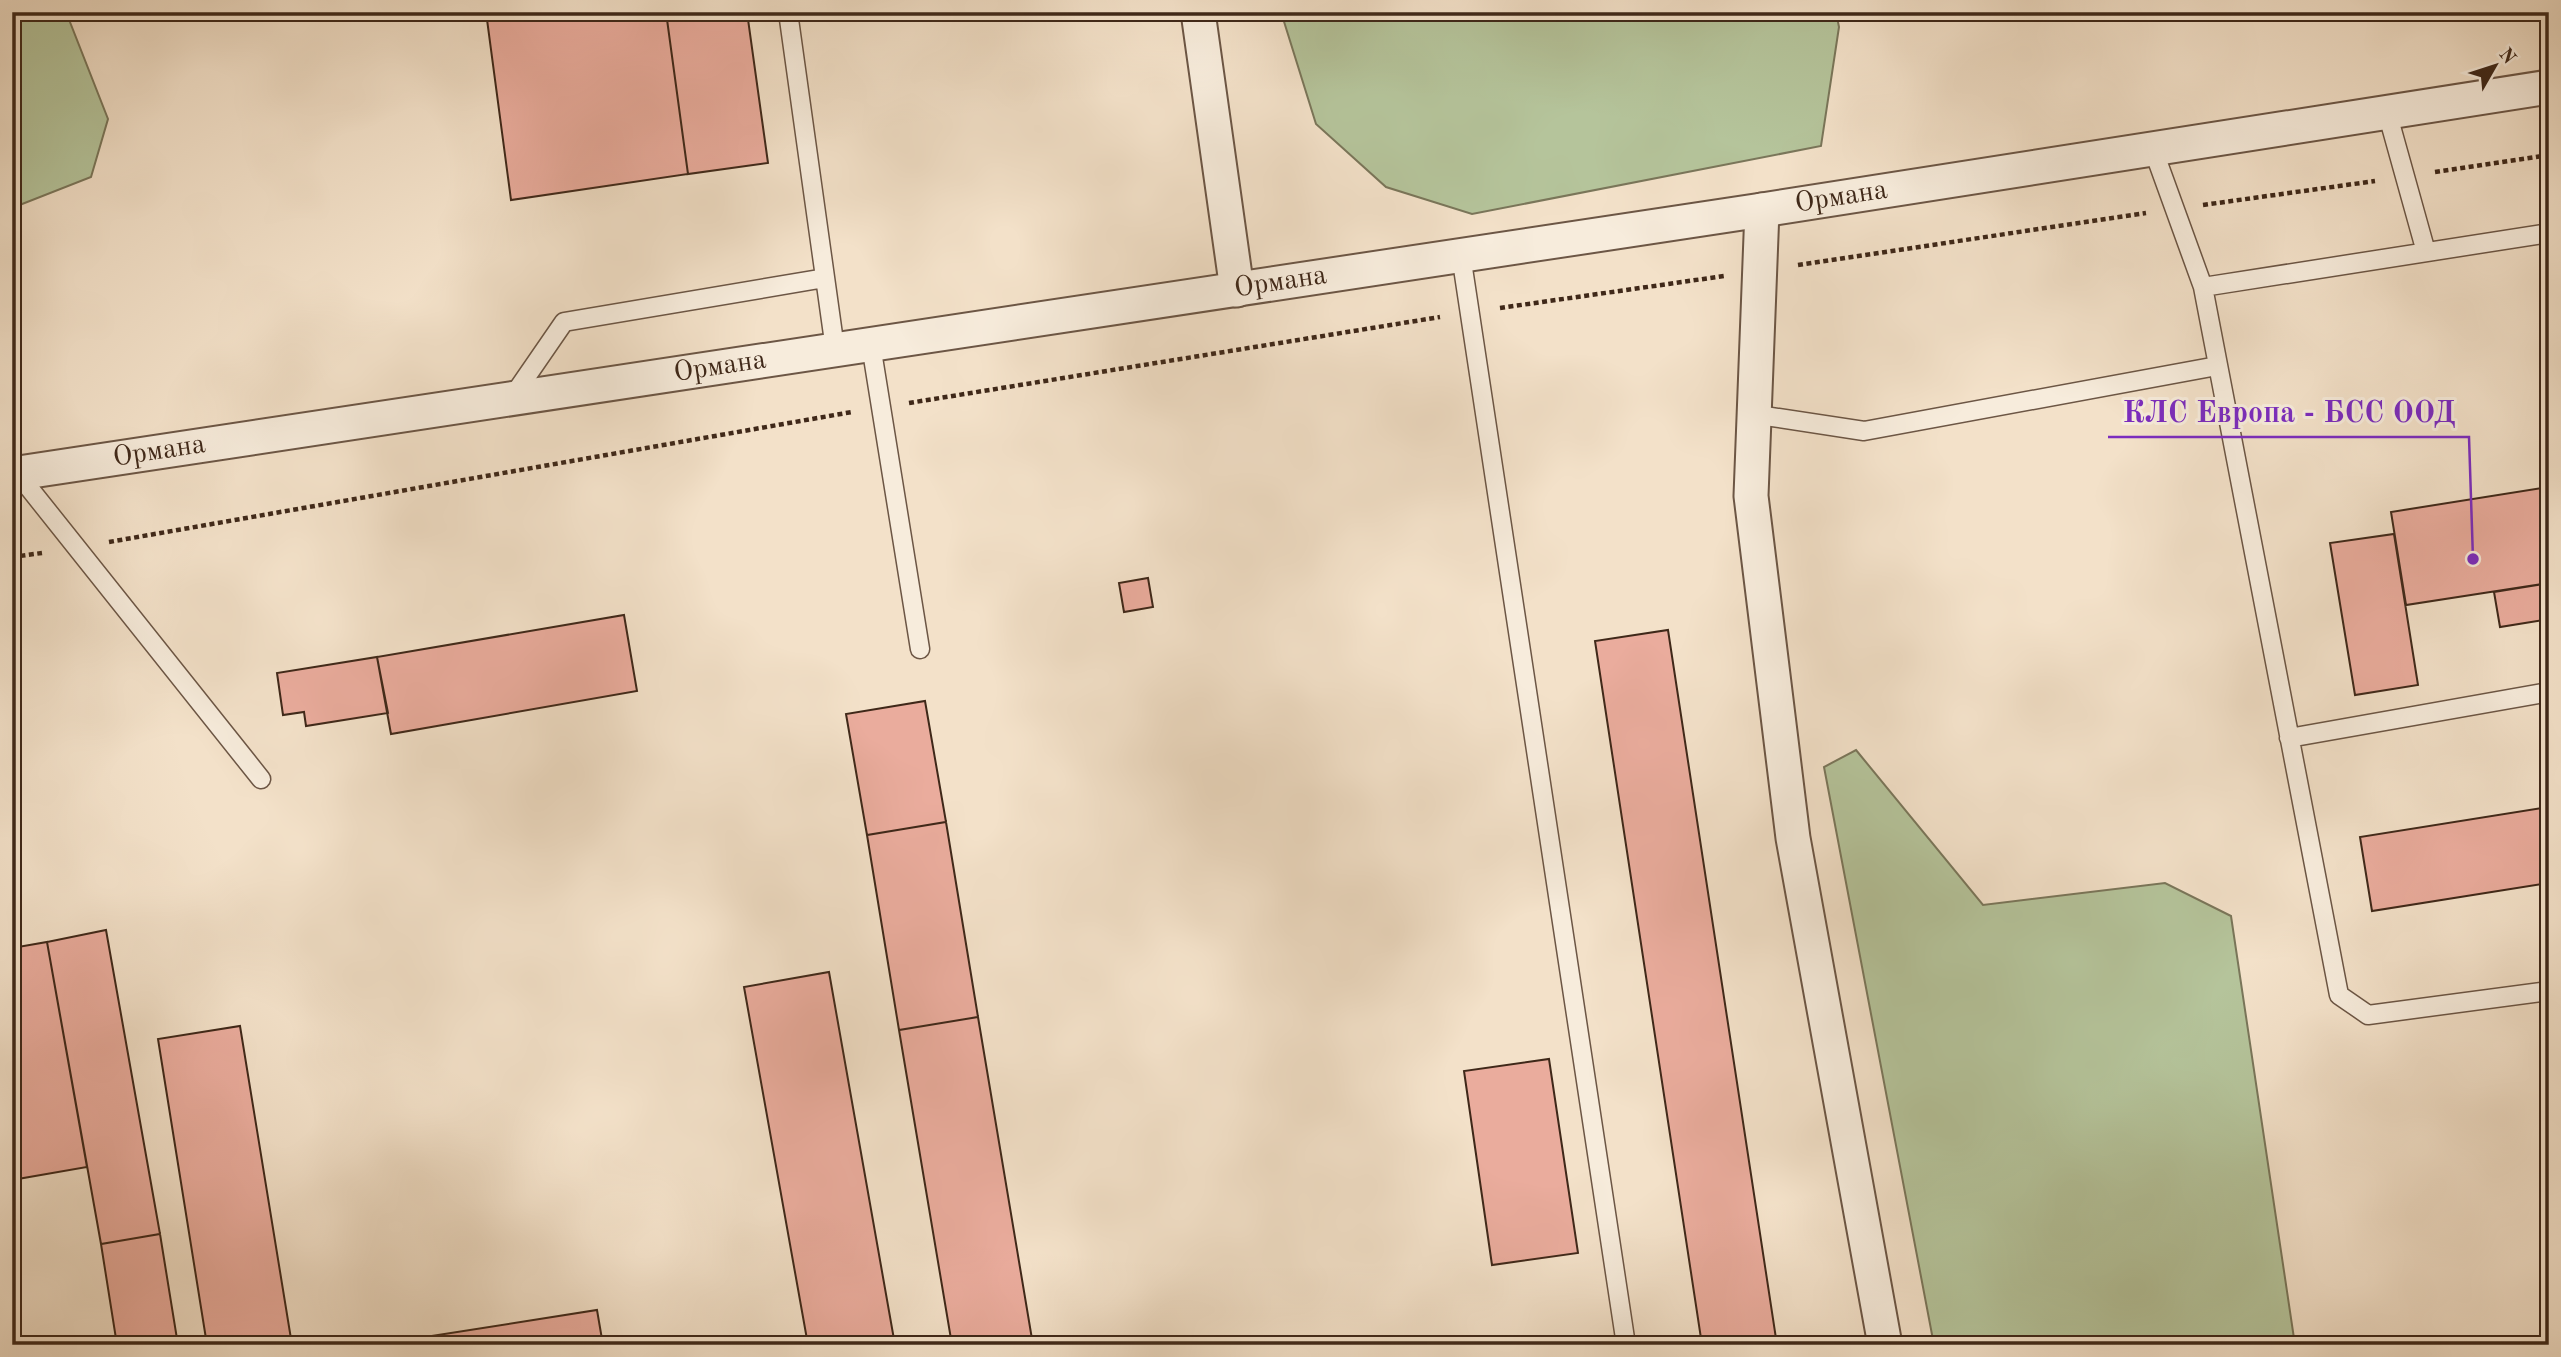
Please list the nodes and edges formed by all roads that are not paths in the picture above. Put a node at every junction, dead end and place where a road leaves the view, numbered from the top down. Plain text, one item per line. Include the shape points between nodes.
1 (788, 12) edge
2 (1198, 12) edge
3 (2549, 87) edge
4 (2387, 112) junction
5 (2153, 149) junction
6 (1762, 210) junction
7 (2549, 233) edge
8 (2426, 252) junction
9 (1461, 255) junction
10 (825, 278) junction
11 (2203, 287) junction
12 (1237, 290) junction
13 (870, 345) junction
14 (835, 349) junction
15 (2217, 366) junction
16 (511, 399) junction
17 (1752, 414) junction
18 (15, 474) edge
19 (920, 649) dead end
20 (2549, 692) edge
21 (2289, 738) junction
22 (261, 779) dead end
23 (2549, 991) edge
24 (1626, 1345) edge
25 (1885, 1345) edge

1 - 10 lane
2 - 12 street
3 - 4 street, Ормана
4 - 5 street, Ормана
4 - 8 lane
5 - 6 street, Ормана
5 - 11 lane
6 - 9 street, Ормана
6 - 17 street
7 - 8 lane
8 - 11 lane
9 - 12 street, Ормана
9 - 24 lane
10 - 14 lane
10 - 16 lane via 564,322
11 - 15 lane
12 - 13 street, Ормана
13 - 14 street, Ормана
13 - 19 lane
14 - 16 street, Ормана
15 - 17 lane via 1864,431
15 - 21 lane
16 - 18 street, Ормана
17 - 25 street via 1751,496 1793,838
18 - 22 lane
20 - 21 lane
21 - 23 lane via 2339,995 2368,1015

